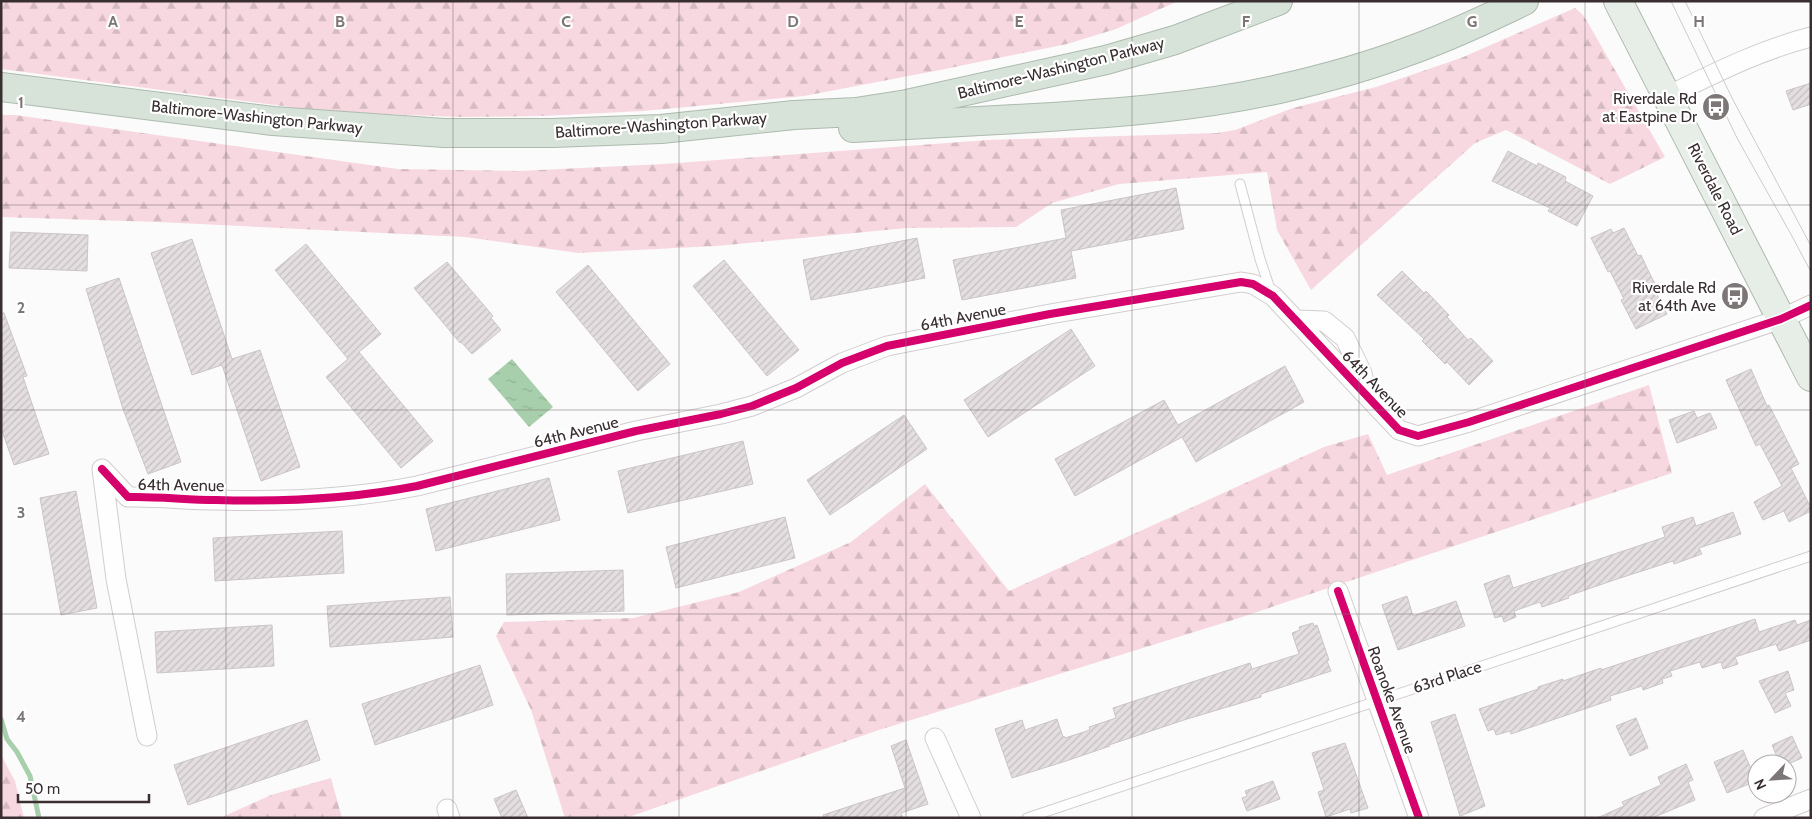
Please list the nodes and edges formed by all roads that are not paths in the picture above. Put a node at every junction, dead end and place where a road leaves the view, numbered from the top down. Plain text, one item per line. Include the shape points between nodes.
1 (1278, 1) edge
2 (1524, 1) edge
3 (1618, 1) edge
4 (1811, 38) edge
5 (1, 87) edge
6 (1668, 96) junction
7 (661, 129) junction
8 (1240, 184) dead end
9 (1273, 296) junction
10 (1811, 304) edge
11 (1781, 319) junction
12 (1811, 377) edge
13 (1811, 556) edge
14 (1338, 591) dead end
15 (1378, 700) junction
16 (147, 736) dead end
17 (935, 738) dead end
18 (1811, 798) edge
19 (971, 818) edge
20 (1027, 818) edge
21 (1419, 818) edge
22 (1764, 818) edge

1 - 7 highway, Baltimore-Washington Parkway via 1176,40 1106,60 907,104 856,112
2 - 7 highway via 1460,31 1364,66 1278,89 1208,103 1091,114 826,129
3 - 6 main road, Riverdale Road
4 - 6 street via 1738,62
5 - 7 highway, Baltimore-Washington Parkway via 273,121 444,133
6 - 11 main road, Riverdale Road
8 - 9 lane
9 - 11 street, 64th Avenue via 1296,320 1324,321 1344,338 1362,373 1367,396 1399,430 1418,436
9 - 16 street, 64th Avenue via 1254,284 1241,282 891,345 842,363 796,388 752,406 382,493 341,498 282,499 128,497 102,469 116,579
10 - 11 street, 64th Avenue
11 - 12 main road, Riverdale Road
13 - 15 lane, 63rd Place
14 - 15 street, Roanoke Avenue
15 - 20 lane, 63rd Place
15 - 21 street, Roanoke Avenue
17 - 19 street
18 - 22 street

